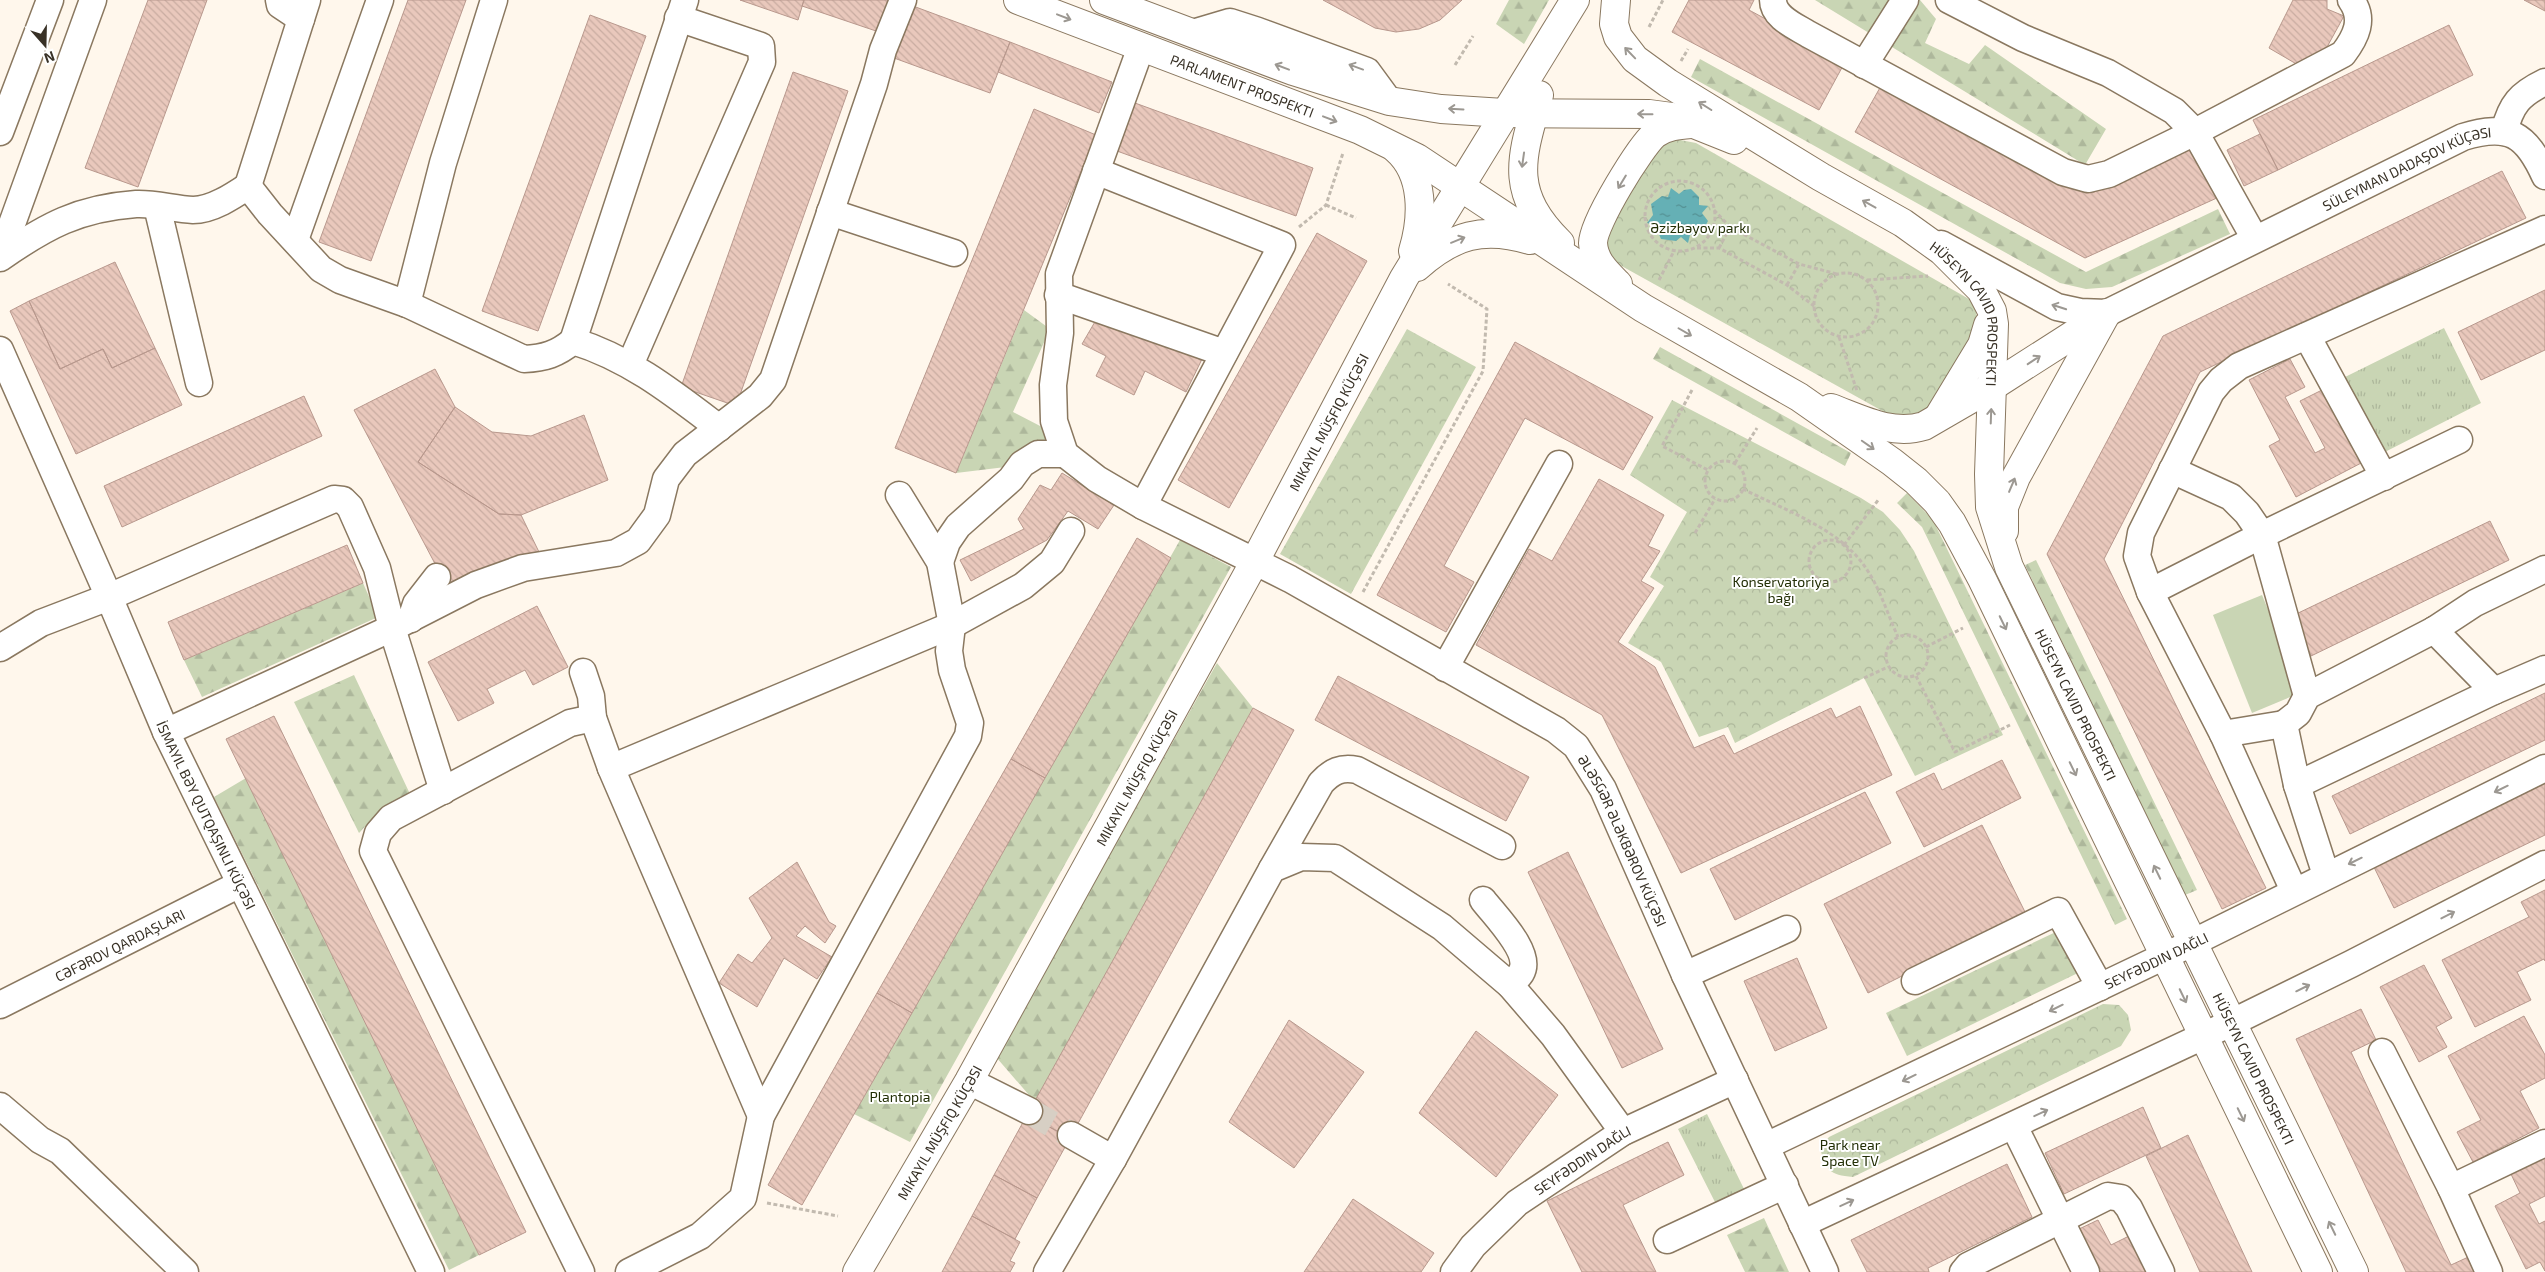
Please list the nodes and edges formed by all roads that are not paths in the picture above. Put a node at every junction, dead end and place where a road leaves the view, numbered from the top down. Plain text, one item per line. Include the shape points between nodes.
1 (50, 0) edge
2 (93, 0) edge
3 (279, 0) edge
4 (380, 0) edge
5 (494, 0) edge
6 (903, 0) edge
7 (1018, 0) edge
8 (1104, 0) edge
9 (1575, 0) edge
10 (1616, 0) edge
11 (1773, 0) edge
12 (1905, 0) edge
13 (1949, 0) edge
14 (2351, 0) edge
15 (304, 9) edge
16 (682, 9) edge
17 (1141, 47) junction
18 (1864, 65) junction
19 (2545, 82) edge
20 (1504, 113) junction
21 (1534, 113) junction
22 (1696, 123) junction
23 (0, 132) edge
24 (2195, 132) junction
25 (2504, 132) junction
26 (1389, 144) junction
27 (1096, 170) junction
28 (2545, 176) edge
29 (1821, 177) junction
30 (248, 186) junction
31 (1460, 186) junction
32 (157, 206) junction
33 (830, 212) junction
34 (1903, 223) junction
35 (2545, 229) edge
36 (2255, 239) junction
37 (295, 240) junction
38 (1546, 245) junction
39 (954, 253) dead end
40 (0, 258) edge
41 (1404, 278) junction
42 (1598, 279) junction
43 (1981, 290) junction
44 (1058, 295) junction
45 (407, 304) junction
46 (1643, 308) junction
47 (2107, 313) junction
48 (2307, 336) junction
49 (573, 341) junction
50 (0, 350) edge
51 (1224, 353) junction
52 (630, 365) junction
53 (199, 383) dead end
54 (1992, 386) junction
55 (1799, 397) junction
56 (1932, 422) junction
57 (718, 428) junction
58 (2459, 440) dead end
59 (1065, 454) junction
60 (1559, 464) dead end
61 (2172, 470) junction
62 (2384, 477) junction
63 (899, 495) dead end
64 (1143, 506) junction
65 (1071, 530) dead end
66 (2262, 535) junction
67 (1254, 561) junction
68 (940, 562) junction
69 (2008, 567) junction
70 (2545, 569) edge
71 (437, 577) dead end
72 (2150, 592) junction
73 (110, 597) junction
74 (402, 624) junction
75 (952, 624) junction
76 (2434, 630) junction
77 (0, 648) edge
78 (1445, 668) junction
79 (2545, 669) edge
80 (584, 672) dead end
81 (2494, 691) junction
82 (2307, 696) junction
83 (593, 718) junction
84 (2284, 724) junction
85 (166, 732) junction
86 (2223, 734) junction
87 (611, 768) junction
88 (2545, 768) edge
89 (2297, 784) junction
90 (443, 791) junction
91 (1502, 846) dead end
92 (2545, 864) edge
93 (1272, 870) junction
94 (2326, 875) junction
95 (240, 884) junction
96 (2294, 891) junction
97 (1483, 900) dead end
98 (1787, 929) dead end
99 (2192, 943) junction
100 (2163, 956) junction
101 (1685, 975) junction
102 (1915, 981) dead end
103 (1510, 985) junction
104 (2100, 987) junction
105 (0, 1005) edge
106 (2231, 1023) junction
107 (2202, 1037) junction
108 (2382, 1052) dead end
109 (1735, 1080) junction
110 (969, 1081) junction
111 (0, 1106) edge
112 (1029, 1111) tunnel mouth
113 (761, 1116) junction
114 (2014, 1126) junction
115 (1623, 1132) junction
116 (1072, 1135) tunnel mouth
117 (2545, 1143) edge
118 (1766, 1146) junction
119 (1113, 1159) junction
120 (1784, 1185) junction
121 (2451, 1188) junction
122 (2059, 1220) junction
123 (1802, 1224) junction
124 (1667, 1240) dead end
125 (185, 1272) edge
126 (431, 1272) edge
127 (581, 1272) edge
128 (629, 1272) edge
129 (857, 1272) edge
130 (1046, 1272) edge
131 (1454, 1272) edge
132 (1825, 1272) edge
133 (1963, 1272) edge
134 (2086, 1272) edge
135 (2160, 1272) edge
136 (2318, 1272) edge
137 (2354, 1272) edge
138 (2489, 1272) edge

1 - 23 street
2 - 40 street
3 - 15 street via 280,5
4 - 37 street
5 - 45 street via 443,163
6 - 33 street
7 -> 17 main road, PARLAMENT PROSPEKTI
20 -> 8 main road via 1441,109 1389,101 1302,74
9 - 20 main road
9 - 21 main road via 1541,86
29 -> 10 main road via 1668,83 1635,59 1618,37 1614,24
11 - 18 street via 1773,7 1781,17
12 - 18 street
13 - 24 street via 2023,38 2108,73 2174,111
14 - 24 street via 2357,9 2359,22 2354,40 2342,54
15 - 30 street
16 - 49 street
16 - 52 street via 761,46 762,62
17 -> 26 main road, PARLAMENT PROSPEKTI
17 - 27 street
18 - 24 street via 2063,172 2088,179 2109,174
19 - 25 street via 2528,90 2514,104
20 - 21 main road
20 - 31 main road
22 -> 21 main road via 1650,114
21 -> 42 main road via 1522,170 1528,200 1550,233
22 - 29 main road
22 -> 46 main road via 1676,125 1656,134 1634,162 1595,232 1593,243 1602,268
24 - 36 street
25 - 28 street, SÜLEYMAN DADAŞOV KÜÇƏSI via 2528,145
25 - 36 street, SÜLEYMAN DADAŞOV KÜÇƏSI via 2491,130 2463,137
26 - 31 main road, PARLAMENT PROSPEKTI
26 - 41 main road via 1411,169 1419,196 1418,232
27 - 44 street via 1059,274
27 - 51 street via 1282,245
34 -> 29 main road, HÜSEYN CAVID PROSPEKTI
30 - 32 street via 231,197 195,210
30 - 37 street
31 - 38 main road, PARLAMENT PROSPEKTI
31 - 41 main road
32 - 40 street via 137,204 79,213 39,231
32 - 53 street
33 - 39 street
33 - 57 street via 773,380 760,396
34 - 43 main road, HÜSEYN CAVID PROSPEKTI via 1942,251
47 -> 34 street via 2057,307
35 - 48 street
36 - 47 street, SÜLEYMAN DADAŞOV KÜÇƏSI
37 - 45 street via 321,269 340,280
41 -> 38 main road via 1432,254 1454,241 1476,234 1510,234
38 - 42 main road
41 - 67 main road
42 - 46 main road
43 - 54 main road, HÜSEYN CAVID PROSPEKTI via 1992,311 1994,324
43 - 56 main road via 1988,318 1986,338
44 - 51 street
44 - 59 street via 1060,333 1055,357 1054,421
45 - 49 street via 524,359 558,353
46 -> 55 main road
54 -> 47 main road
69 -> 47 main road via 2003,519 2009,491
48 - 61 street via 2239,366 2221,380 2211,392
48 - 62 street
49 - 52 street
50 - 73 street
51 - 64 street
52 - 57 street via 659,382
54 - 56 main road
69 -> 54 main road, HÜSEYN CAVID PROSPEKTI via 1990,507
55 - 56 main road via 1894,429 1914,430
55 -> 100 main road via 1916,481 1952,523
57 - 74 street via 685,454 666,479 657,515 638,541 616,553 523,568 476,585
58 - 62 street
59 - 64 street, ƏLƏSGƏR ƏLƏKBƏROV KÜÇƏSI via 1097,479
59 - 68 street via 1038,454 1022,464 1011,479 958,526 947,542
60 - 78 street
61 - 66 street via 2231,497
61 - 72 street via 2141,534 2137,556
62 - 66 street
63 - 68 street
64 - 67 street, ƏLƏSGƏR ƏLƏKBƏROV KÜÇƏSI
65 - 75 street via 1052,562 1023,586
66 - 72 street
66 - 82 street
67 - 78 street, ƏLƏSGƏR ƏLƏKBƏROV KÜÇƏSI
67 - 110 main road
68 - 75 street
99 -> 69 main road, HÜSEYN CAVID PROSPEKTI
70 - 76 street via 2475,603
71 - 74 street
72 - 86 street
73 - 74 street via 334,499 343,500 350,507
73 - 77 street via 41,623
73 - 85 street
74 - 85 street
74 - 90 street
75 - 87 street
75 - 113 street via 949,651 970,723 968,736
76 - 81 street
76 - 82 street
78 - 101 street, ƏLƏSGƏR ƏLƏKBƏROV KÜÇƏSI via 1556,730 1576,746 1603,789
79 - 81 street
80 - 83 street
81 - 89 street
82 - 84 street via 2298,712
83 - 87 street
83 - 90 street via 570,723
84 - 86 street
84 - 89 street
85 - 95 street
86 - 96 street
87 - 113 street
88 -> 94 street
89 - 94 street
90 - 127 street via 391,818 378,833 373,851
91 - 93 street via 1357,770 1340,769 1321,782
106 -> 92 street
93 - 103 street via 1301,857 1335,858 1442,927
93 - 119 street
94 - 96 street
95 - 105 street
95 - 126 street
96 - 99 street
97 - 103 street via 1521,948 1522,972
98 - 101 street
99 - 100 street
99 - 106 main road, HÜSEYN CAVID PROSPEKTI
100 - 104 street
100 -> 107 main road
101 - 109 street, ƏLƏSGƏR ƏLƏKBƏROV KÜÇƏSI
102 - 104 street via 2058,911
103 - 115 street via 1553,1035
104 -> 118 street
106 - 107 street
137 -> 106 main road, HÜSEYN CAVID PROSPEKTI
114 -> 107 street
107 -> 136 main road
108 - 121 street
109 - 115 street
109 - 118 street, ƏLƏSGƏR ƏLƏKBƏROV KÜÇƏSI
110 - 112 street
110 - 129 main road
111 - 125 street via 40,1140 60,1151
113 - 128 street via 743,1198 700,1236
114 - 122 street
123 -> 114 street
115 - 131 street via 1517,1203 1473,1246
116 - 119 street
117 - 121 street
118 - 120 street, ƏLƏSGƏR ƏLƏKBƏROV KÜÇƏSI
119 - 130 street
120 - 123 street, ƏLƏSGƏR ƏLƏKBƏROV KÜÇƏSI
120 - 124 street
121 - 138 street
122 - 133 street via 1968,1266
122 - 134 street
122 - 135 street via 2108,1196 2121,1198
123 - 132 street, ƏLƏSGƏR ƏLƏKBƏROV KÜÇƏSI

